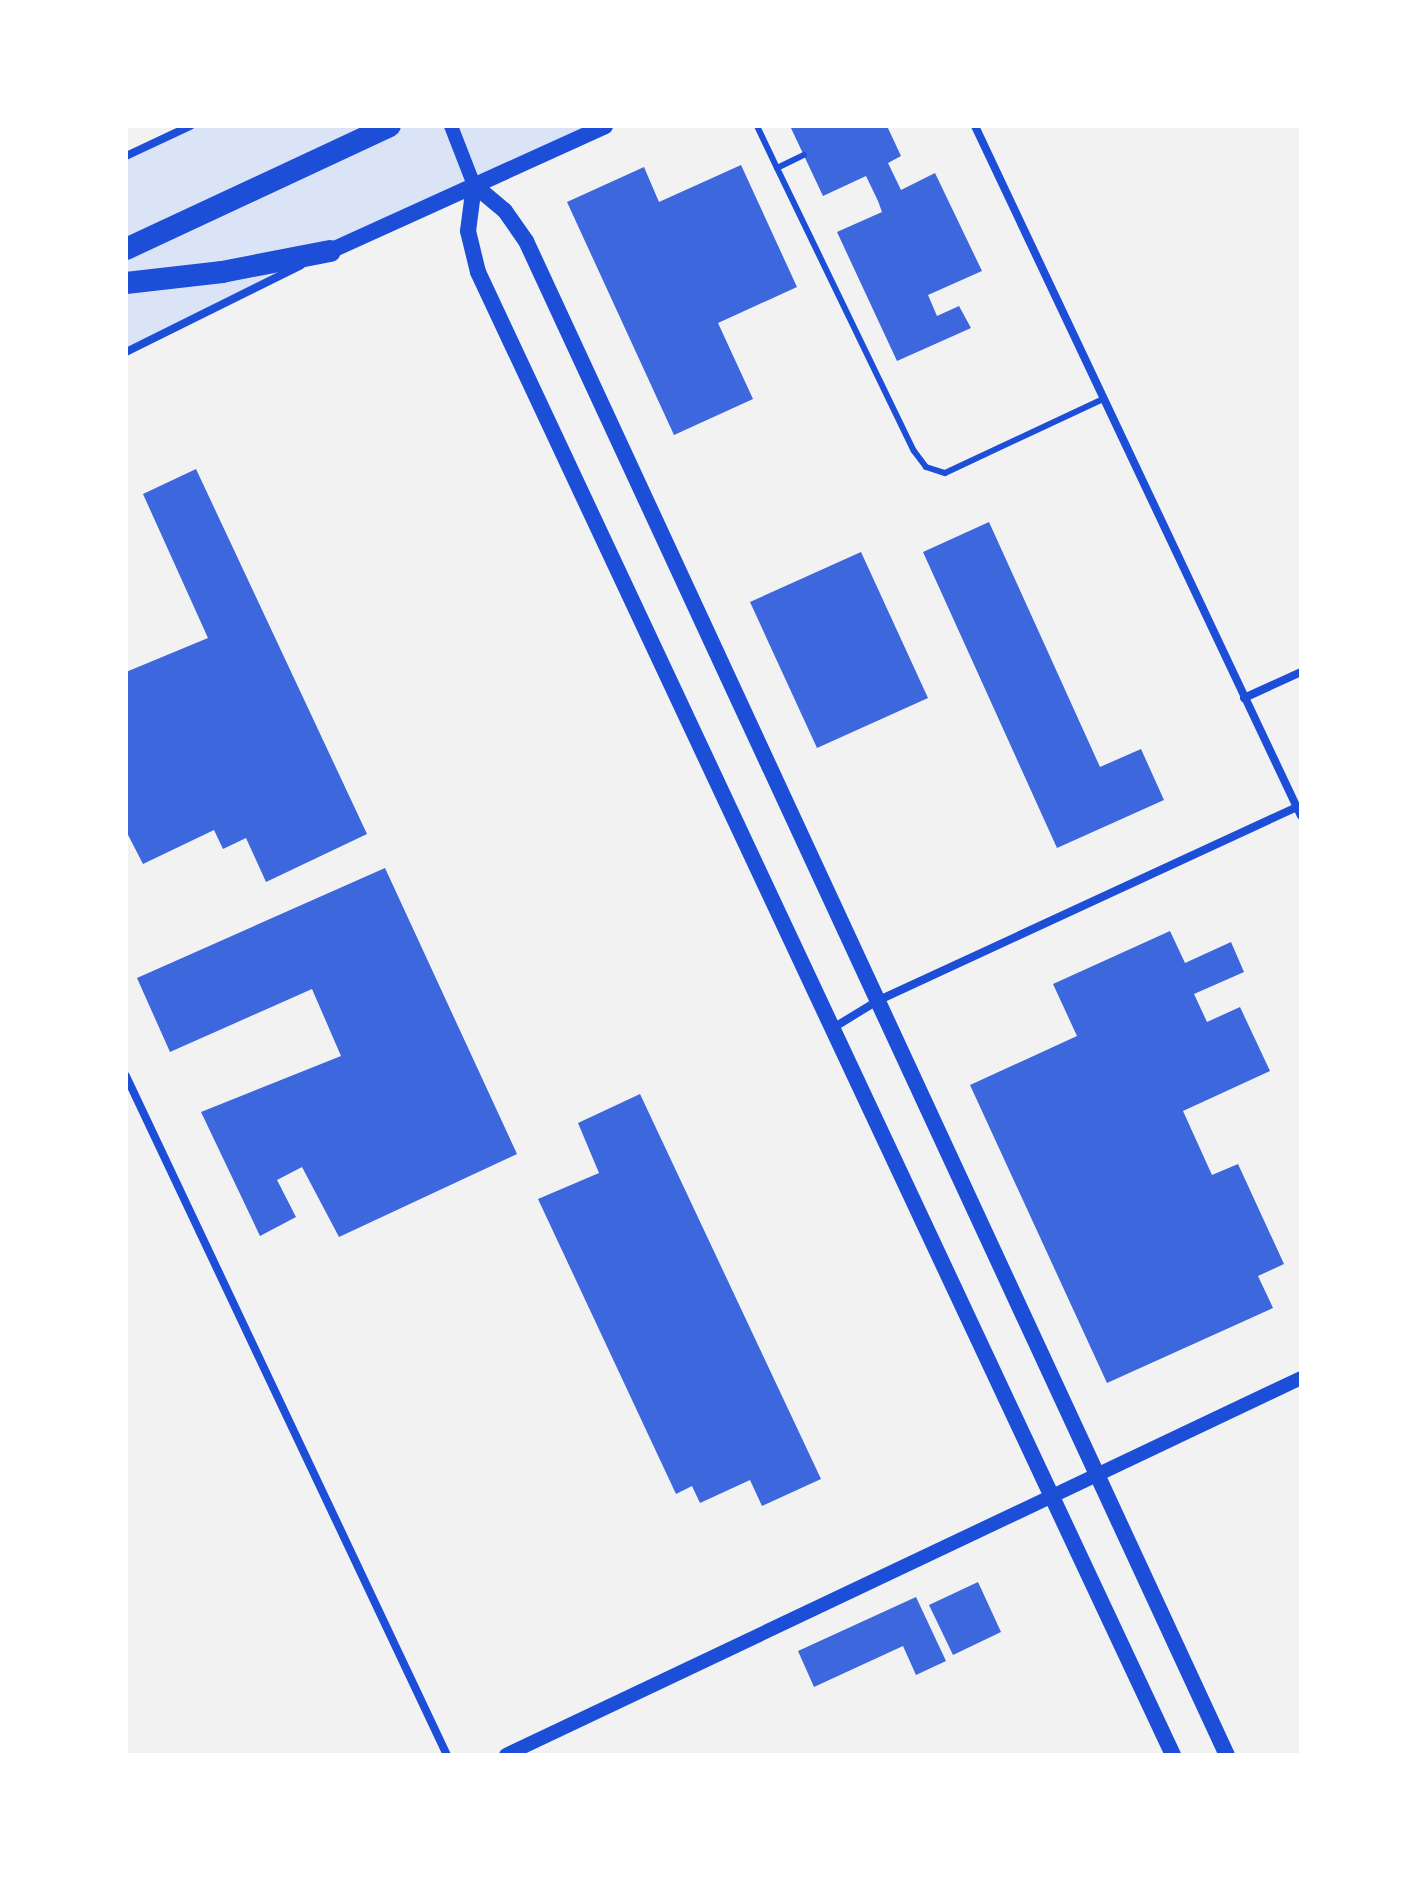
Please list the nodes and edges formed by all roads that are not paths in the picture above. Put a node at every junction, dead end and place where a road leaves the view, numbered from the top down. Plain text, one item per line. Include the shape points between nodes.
1 (190, 126) edge
2 (390, 126) edge
3 (451, 126) edge
4 (605, 126) edge
5 (757, 126) edge
6 (975, 126) edge
7 (804, 155) dead end
8 (126, 156) edge
9 (777, 168) junction
10 (474, 185) junction
11 (126, 249) edge
12 (330, 251) junction
13 (126, 283) edge
14 (126, 352) edge
15 (1103, 399) junction
16 (1301, 672) edge
17 (1244, 698) junction
18 (1299, 812) edge
19 (877, 1001) junction
20 (833, 1028) junction
21 (126, 1076) edge
22 (1301, 1378) edge
23 (1095, 1476) junction
24 (1052, 1497) junction
25 (447, 1755) edge
26 (506, 1755) edge
27 (1173, 1755) edge
28 (1227, 1755) edge

1 - 8 street
2 - 11 highway
3 - 10 street
4 - 10 main road
5 - 9 lane
6 - 15 street
7 - 9 lane
9 - 15 lane via 926,467 945,473
10 - 12 main road
10 - 19 main road via 505,211 526,241
10 - 20 main road via 468,231 478,272
12 - 13 highway via 222,272
12 - 14 street
15 - 17 street
16 - 17 street
17 - 18 street
18 - 19 street
19 - 20 street
19 - 23 main road
20 - 24 main road
21 - 25 street
22 - 23 street
23 - 24 street
23 - 28 main road
24 - 26 street
24 - 27 main road

